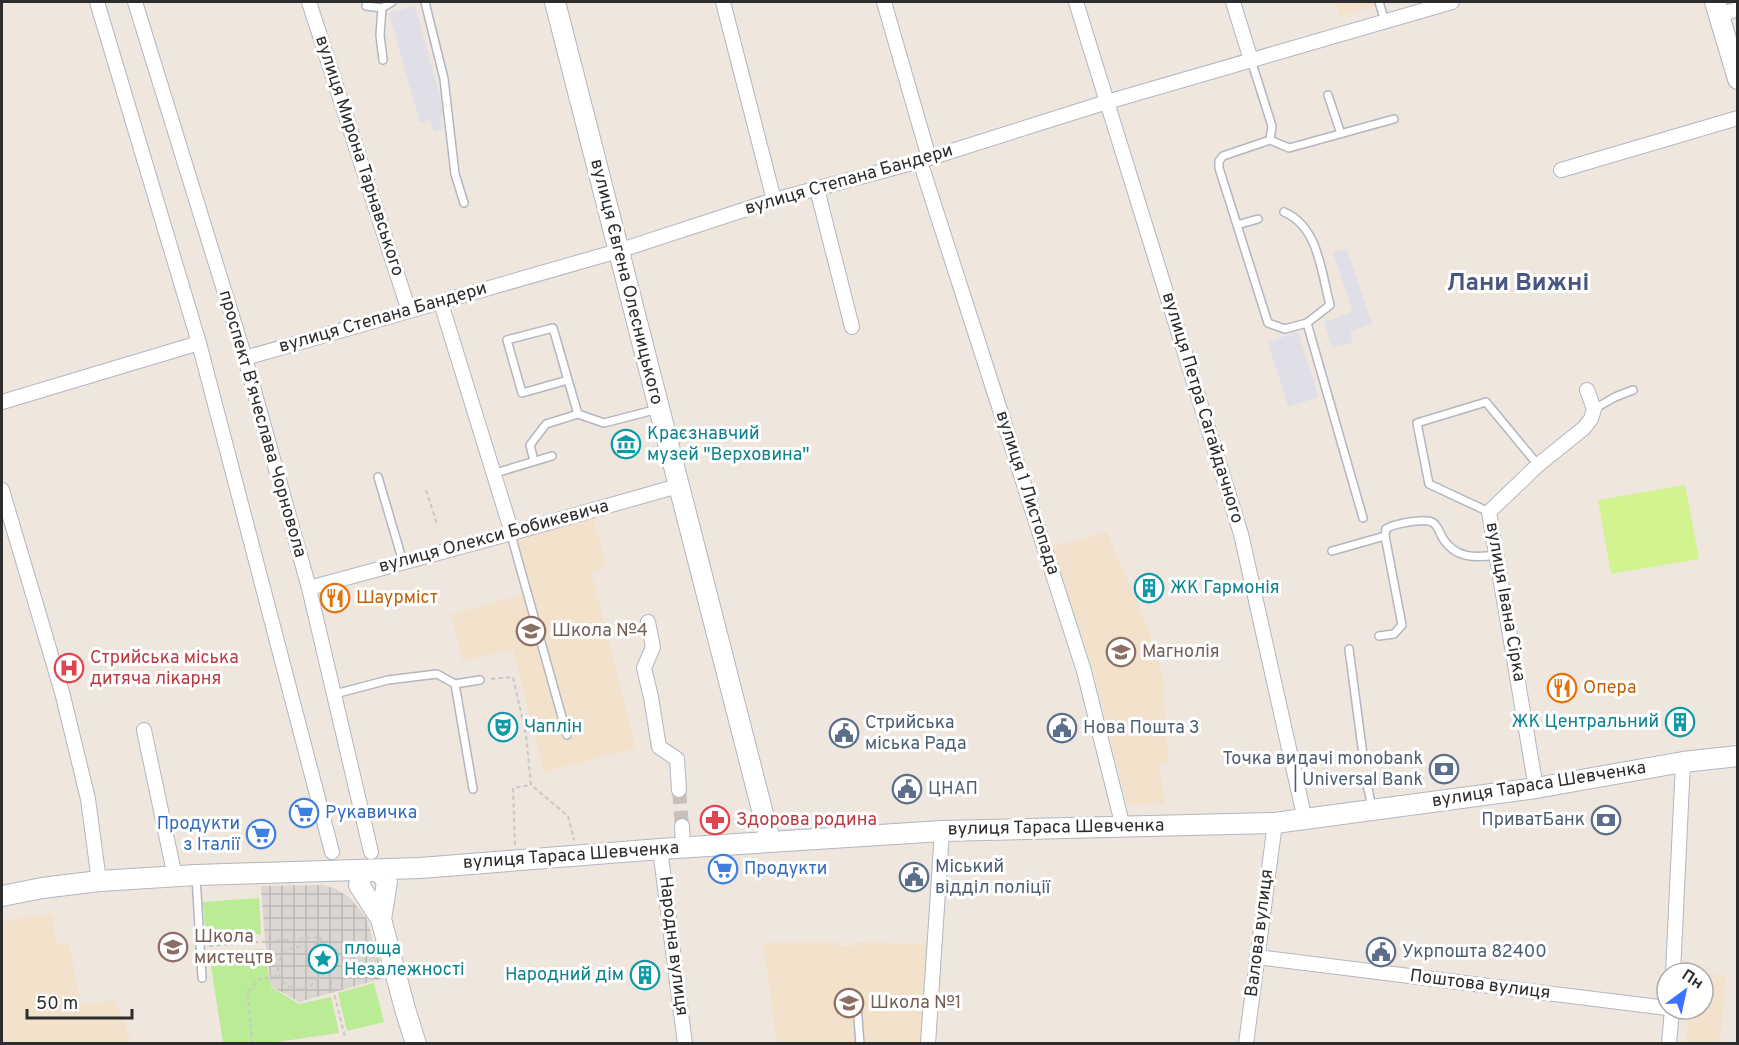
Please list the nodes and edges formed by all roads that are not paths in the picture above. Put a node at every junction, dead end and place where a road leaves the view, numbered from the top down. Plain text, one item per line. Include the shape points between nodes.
1 (97, 2) edge
2 (135, 2) edge
3 (309, 2) edge
4 (392, 2) edge
5 (425, 2) edge
6 (555, 2) edge
7 (723, 2) edge
8 (884, 2) edge
9 (1076, 2) edge
10 (1233, 2) edge
11 (1379, 2) edge
12 (1452, 2) edge
13 (366, 6) dead end
14 (382, 8) junction
15 (1724, 8) edge
16 (1385, 21) junction
17 (383, 60) dead end
18 (1251, 60) junction
19 (1737, 79) edge
20 (1328, 95) dead end
21 (1107, 102) junction
22 (1394, 118) dead end
23 (1737, 118) edge
24 (1341, 134) junction
25 (1270, 140) junction
26 (924, 160) junction
27 (1561, 170) dead end
28 (818, 189) junction
29 (774, 200) junction
30 (464, 203) dead end
31 (1284, 212) dead end
32 (1258, 219) dead end
33 (1237, 225) junction
34 (618, 250) junction
35 (441, 303) junction
36 (409, 311) junction
37 (1307, 323) junction
38 (852, 327) dead end
39 (199, 343) junction
40 (245, 358) junction
41 (568, 380) junction
42 (1587, 390) dead end
43 (1633, 390) dead end
44 (2, 402) edge
45 (658, 409) junction
46 (1594, 409) junction
47 (578, 414) junction
48 (552, 456) dead end
49 (534, 461) junction
50 (1538, 465) junction
51 (492, 474) junction
52 (378, 477) dead end
53 (678, 486) junction
54 (2, 490) edge
55 (1490, 513) junction
56 (1363, 518) dead end
57 (512, 533) junction
58 (1385, 536) junction
59 (1332, 551) dead end
60 (1497, 555) junction
61 (404, 562) junction
62 (309, 588) junction
63 (648, 622) dead end
64 (1379, 636) dead end
65 (1349, 649) dead end
66 (480, 680) road end
67 (455, 684) junction
68 (335, 694) junction
69 (144, 730) dead end
70 (567, 735) dead end
71 (1363, 755) dead end
72 (1737, 756) edge
73 (1683, 762) junction
74 (1367, 784) dead end
75 (1536, 788) junction
76 (473, 789) dead end
77 (679, 790) tunnel mouth
78 (1372, 810) junction
79 (1305, 820) junction
80 (1275, 822) junction
81 (682, 826) tunnel mouth
82 (1122, 827) junction
83 (942, 831) junction
84 (770, 841) junction
85 (683, 847) junction
86 (660, 849) junction
87 (332, 852) dead end
88 (371, 861) junction
89 (420, 868) junction
90 (320, 872) junction
91 (196, 875) junction
92 (175, 877) junction
93 (99, 881) junction
94 (374, 893) junction
95 (2, 896) edge
96 (1257, 957) junction
97 (1674, 961) edge
98 (202, 978) dead end
99 (857, 1005) dead end
100 (1655, 1007) edge
101 (1671, 1021) edge
102 (416, 1044) edge
103 (685, 1044) edge
104 (860, 1044) edge
105 (928, 1044) edge
106 (1246, 1044) edge
107 (1669, 1044) edge

1 - 39 street
2 - 40 street, проспект Вʼячеслава Чорновола
3 - 36 street, вулиця Мирона Тарнавського
4 - 14 lane
5 - 30 lane via 444,79 455,174
6 - 34 main road, вулиця Євгена Олесницького
7 - 29 street
8 - 26 street, вулиця 1 Листопада
9 - 21 street, вулиця Петра Сагайдачного
10 - 18 street
11 - 16 lane
12 - 16 street, вулиця Степана Бандери
13 - 14 lane
14 - 17 lane
15 - 19 main road
16 - 18 street, вулиця Степана Бандери
18 - 21 street, вулиця Степана Бандери
18 - 25 lane via 1272,126
20 - 24 lane
21 - 26 street, вулиця Степана Бандери
21 - 79 street, вулиця Петра Сагайдачного via 1241,534
22 - 24 lane
23 - 27 street
24 - 25 lane via 1289,148
25 - 33 lane via 1223,156 1219,161
26 - 28 street, вулиця Степана Бандери
26 - 82 street, вулиця 1 Листопада via 1084,671
28 - 29 street, вулиця Степана Бандери
28 - 38 street
29 - 34 street, вулиця Степана Бандери
31 - 37 lane via 1311,235 1329,305
32 - 33 lane
33 - 37 lane via 1268,323 1285,329
34 - 35 street, вулиця Степана Бандери
34 - 45 main road, вулиця Євгена Олесницького
35 - 36 street, вулиця Степана Бандери
35 - 51 street
36 - 40 street, вулиця Степана Бандери
37 - 56 lane
39 - 44 street
39 - 87 street
40 - 62 street, проспект Вʼячеслава Чорновола
41 - 41 lane via 522,393 507,340 554,328
41 - 47 lane
42 - 46 street
43 - 46 lane
45 - 47 lane via 604,423
45 - 53 main road, вулиця Євгена Олесницького
46 - 50 street, вулиця Івана Сірка via 1584,428
47 - 49 lane via 546,424 530,445
48 - 49 lane
49 - 51 lane
50 - 55 street, вулиця Івана Сірка
50 - 55 lane via 1486,402 1417,423 1429,484
51 - 57 street
52 - 61 lane
53 - 57 street, вулиця Олекси Бобикевича
53 - 84 main road, вулиця Євгена Олесницького
54 - 93 street via 62,692 87,799
55 - 60 street, вулиця Івана Сірка
57 - 61 street, вулиця Олекси Бобикевича
57 - 70 lane
58 - 59 lane
58 - 60 lane via 1392,525 1429,521 1448,545 1462,555
58 - 64 lane via 1402,625 1394,634
60 - 75 street, вулиця Івана Сірка
61 - 62 street, вулиця Олекси Бобикевича
62 - 68 street, проспект Вʼячеслава Чорновола
63 - 77 street via 653,648 644,668 659,747 677,759
65 - 71 lane
66 - 67 lane
67 - 68 lane via 437,674 388,680
67 - 76 lane
68 - 88 street, проспект Вʼячеслава Чорновола
69 - 92 street
72 - 73 main road, вулиця Тараса Шевченка
73 - 75 main road, вулиця Тараса Шевченка
73 - 97 street
74 - 78 lane
75 - 78 main road, вулиця Тараса Шевченка
78 - 79 main road, вулиця Тараса Шевченка
79 - 80 main road, вулиця Тараса Шевченка
80 - 82 main road, вулиця Тараса Шевченка
80 - 96 street, Валова вулиця
81 - 85 street
82 - 83 main road, вулиця Тараса Шевченка
83 - 84 main road, вулиця Тараса Шевченка
83 - 105 street
84 - 85 main road, вулиця Тараса Шевченка
85 - 86 main road, вулиця Тараса Шевченка
86 - 89 main road, вулиця Тараса Шевченка
86 - 103 street, Народна вулиця
88 - 89 main road, вулиця Тараса Шевченка
88 - 90 main road, вулиця Тараса Шевченка
88 - 94 main road via 359,885
89 - 94 main road
90 - 91 main road, вулиця Тараса Шевченка
90 - 94 main road
91 - 92 main road, вулиця Тараса Шевченка
91 - 98 lane
92 - 93 main road, вулиця Тараса Шевченка
93 - 95 main road, вулиця Тараса Шевченка
94 - 102 main road
96 - 100 street, Поштова вулиця
96 - 106 street, Валова вулиця
99 - 104 lane
101 - 107 street

